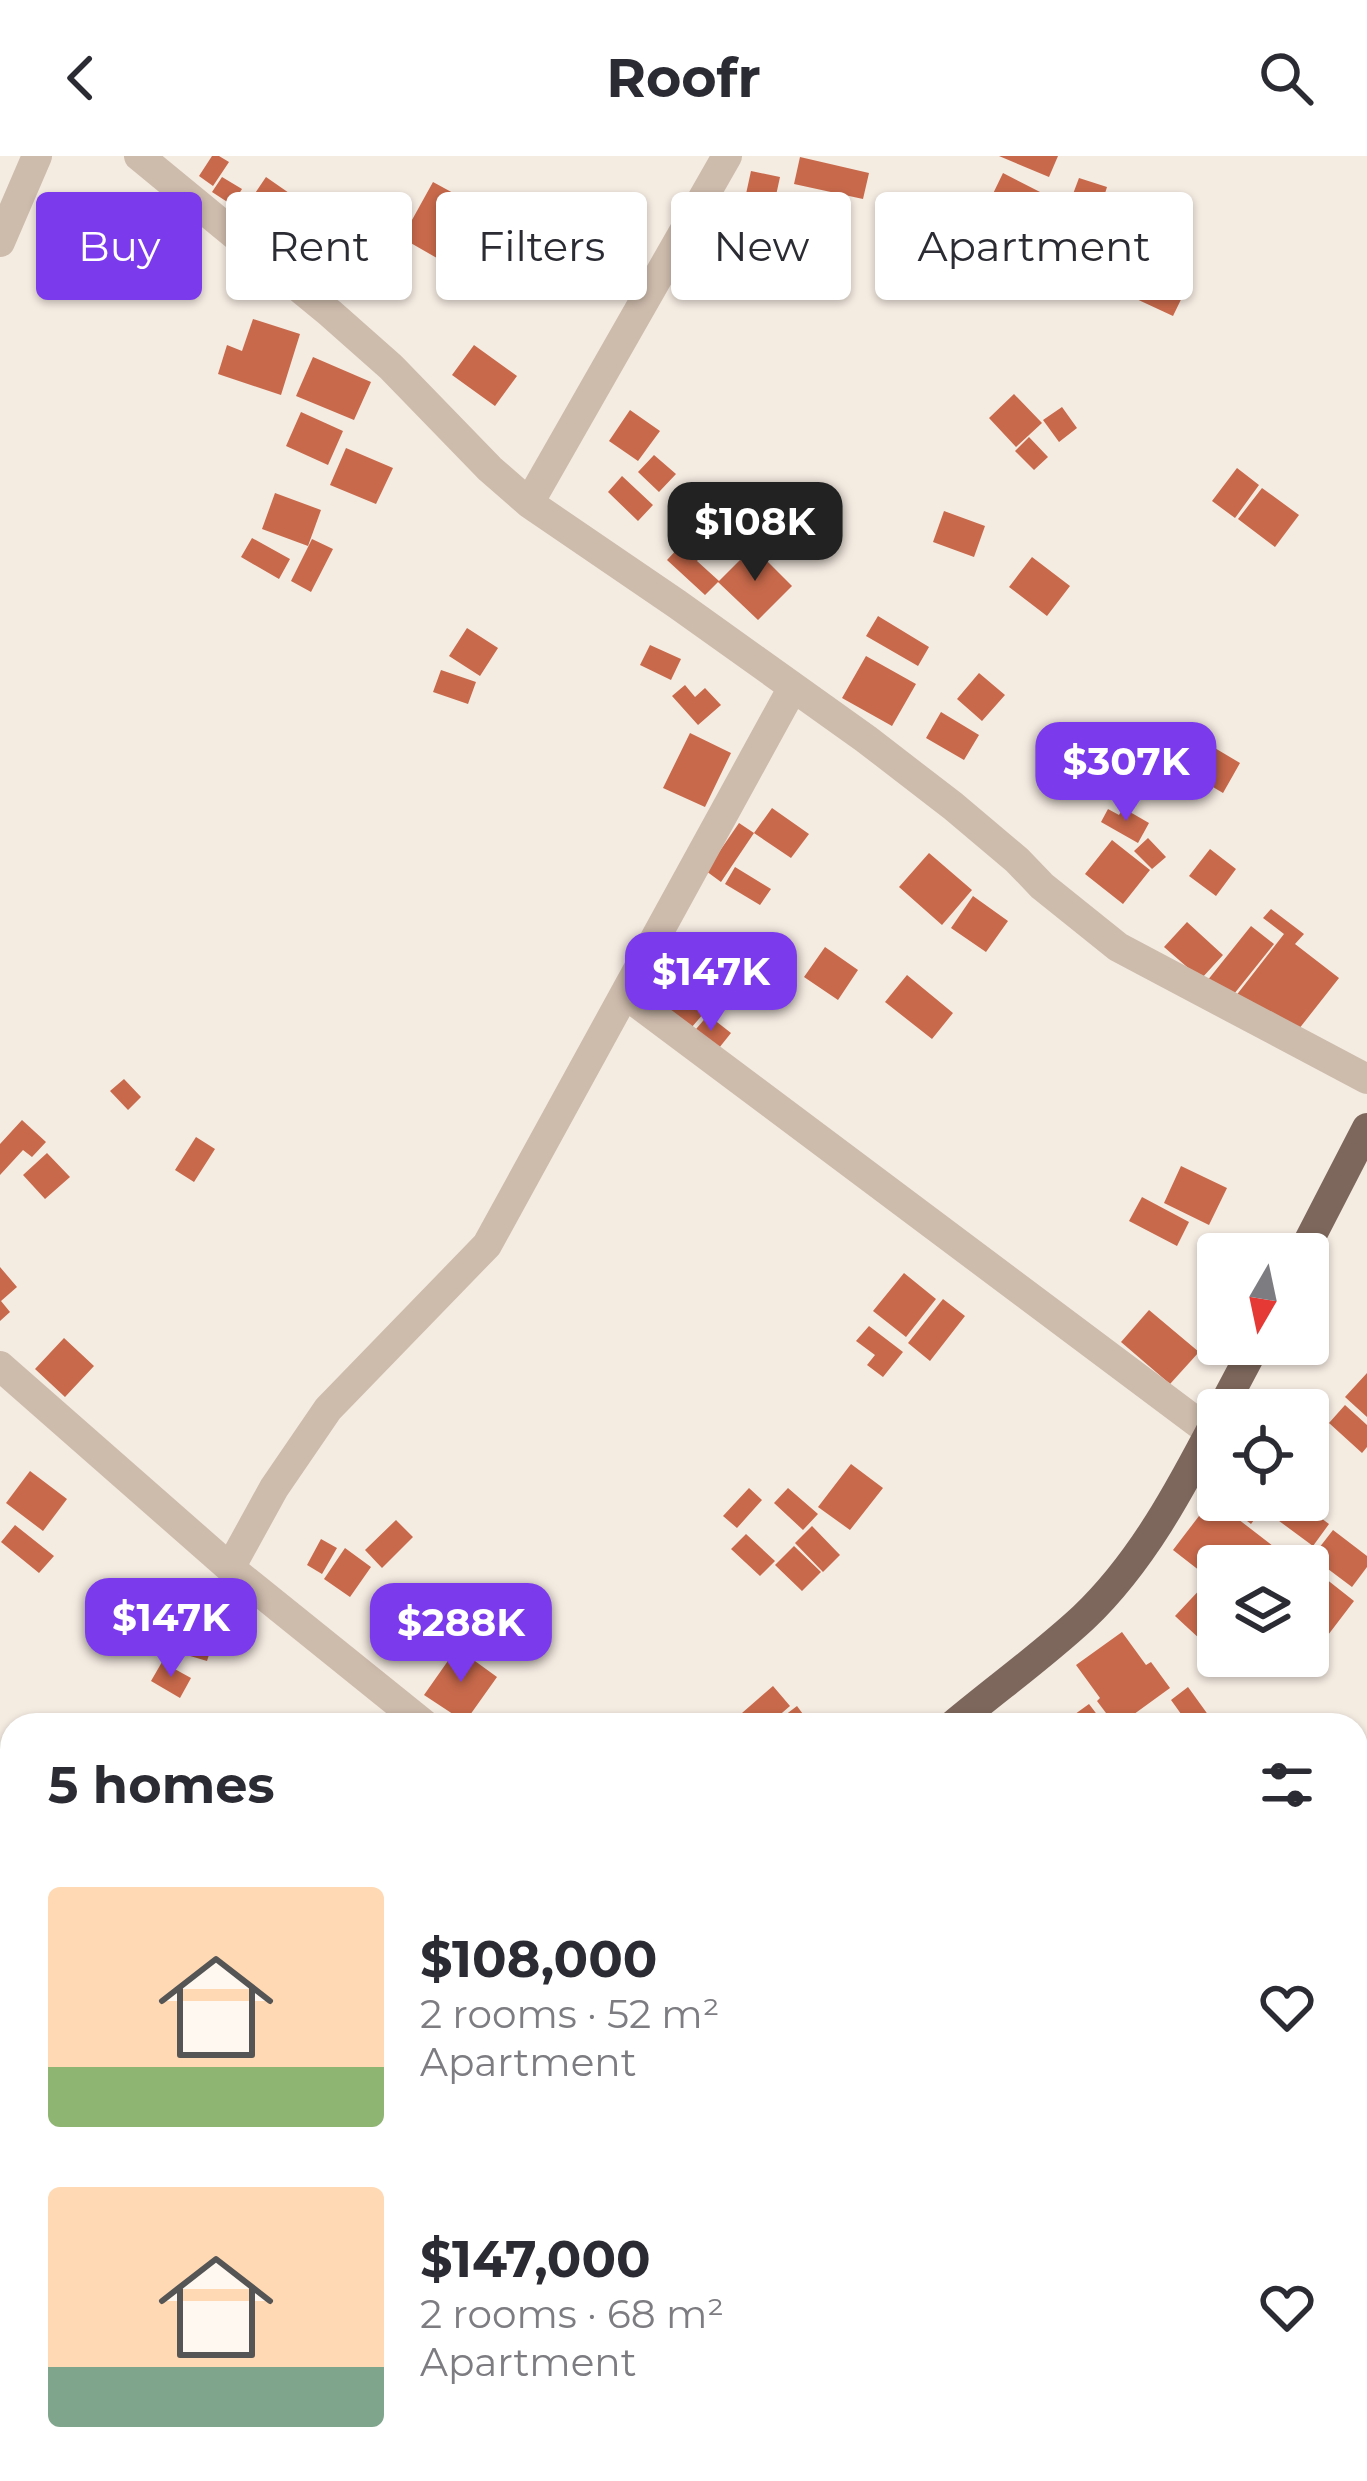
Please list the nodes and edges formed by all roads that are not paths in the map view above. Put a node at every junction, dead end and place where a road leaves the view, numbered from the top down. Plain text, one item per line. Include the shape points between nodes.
1 (37, 156) edge
2 (140, 156) edge
3 (728, 156) edge
4 (0, 242) edge
5 (529, 503) junction
6 (792, 688) junction
7 (625, 994) junction
8 (1367, 1079) edge
9 (1367, 1128) edge
10 (1313, 1233) edge
11 (0, 1366) edge
12 (1197, 1406) edge
13 (1197, 1457) edge
14 (230, 1568) junction
15 (409, 1713) edge
16 (968, 1713) edge

1 - 4 street
2 - 5 street via 330,313
3 - 5 street
5 - 6 street
6 - 7 street
6 - 8 street via 952,806 1118,946
7 - 12 street
7 - 14 street via 487,1245 328,1409
9 - 10 main road
11 - 14 street
13 - 16 main road via 1136,1556 1084,1617
14 - 15 street

